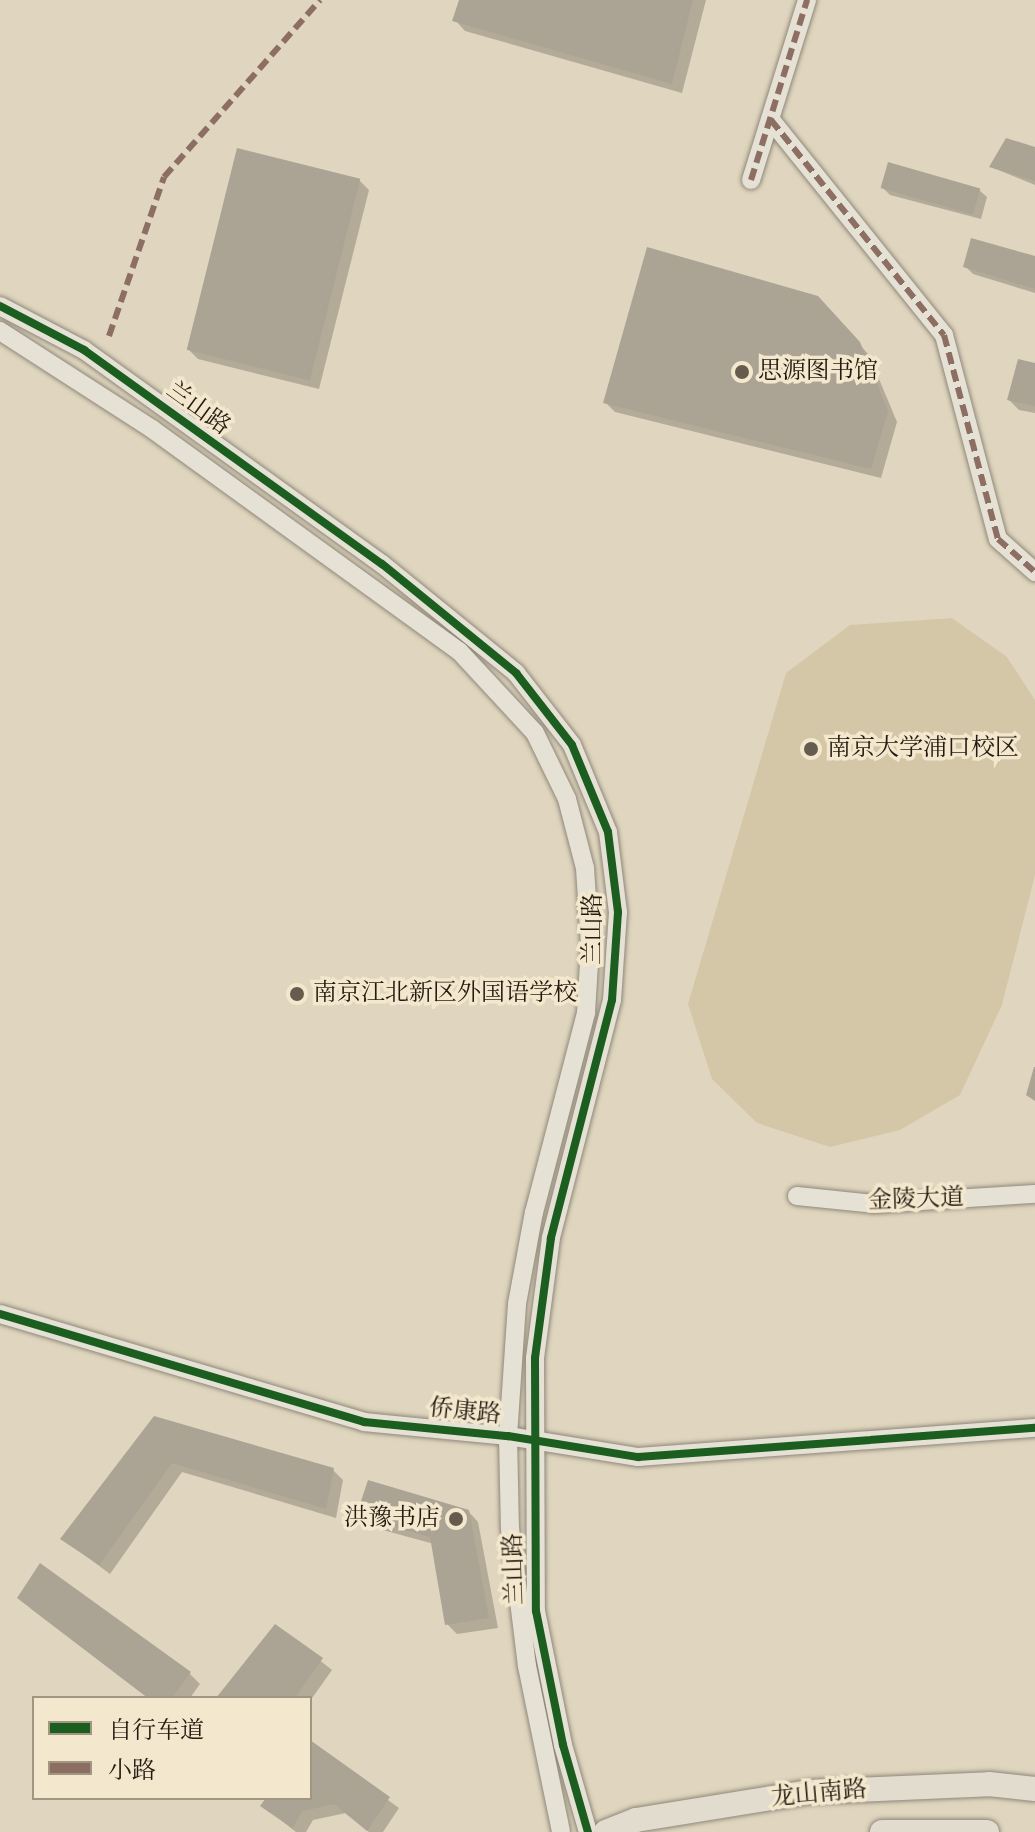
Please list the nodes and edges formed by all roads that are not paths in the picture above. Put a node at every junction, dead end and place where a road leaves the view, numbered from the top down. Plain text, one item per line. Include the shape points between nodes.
1 (807, 0) edge
2 (771, 120) junction
3 (751, 180) dead end
4 (0, 306) edge
5 (0, 331) edge
6 (1035, 572) edge
7 (1035, 1194) edge
8 (797, 1196) dead end
9 (0, 1314) edge
10 (1035, 1428) edge
11 (508, 1436) junction
12 (534, 1440) junction
13 (1035, 1789) edge
14 (561, 1832) edge
15 (588, 1832) edge
16 (606, 1832) edge
17 (882, 1832) edge
18 (987, 1832) edge

1 - 2 street
2 - 3 street
2 - 6 street via 944,335 998,539
4 - 12 street, 兰山路 via 84,350 382,564 516,673 572,745 608,832 618,912 612,1000 551,1238 535,1358
5 - 11 street, 兰山路 via 152,429 460,652 535,733 567,799 585,868 590,946 586,1013 534,1212 517,1304
7 - 8 street, 金陵大道 via 874,1204
9 - 11 street, 侨康路 via 364,1422
10 - 12 street, 侨康路 via 638,1457
11 - 12 street, 侨康路
11 - 14 street, 兰山路 via 510,1528 527,1666
12 - 15 street, 兰山路 via 536,1611 563,1745
13 - 16 main road, 龙山南路 via 989,1784 809,1792 636,1820
17 - 18 main road, 龙山南路

